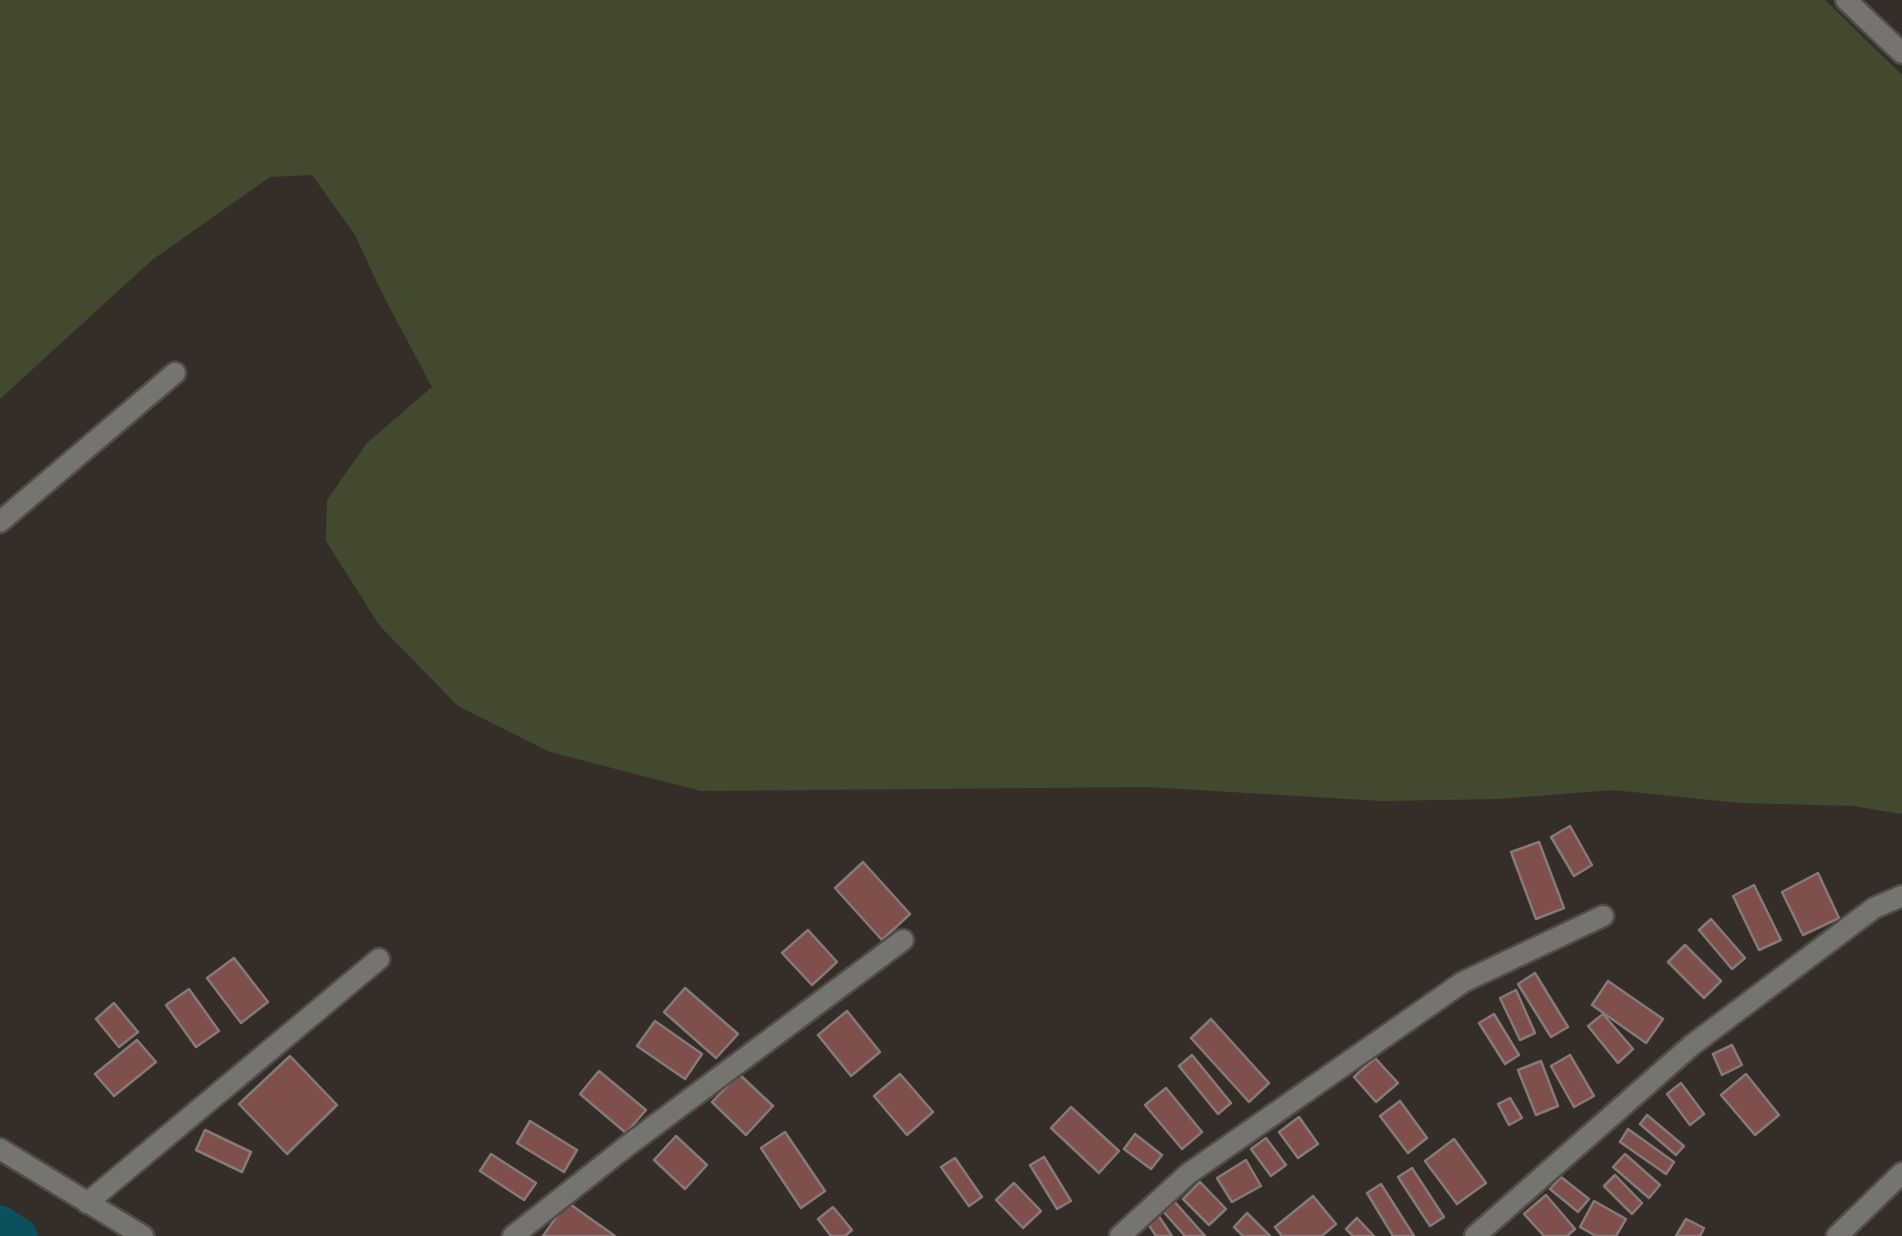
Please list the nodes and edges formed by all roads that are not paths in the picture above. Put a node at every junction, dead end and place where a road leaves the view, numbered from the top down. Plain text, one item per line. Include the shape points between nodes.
1 (1846, 0) edge
2 (1902, 53) edge
3 (175, 373) dead end
4 (0, 522) edge
5 (1902, 896) edge
6 (1603, 916) dead end
7 (904, 940) dead end
8 (379, 959) dead end
9 (0, 1150) edge
10 (1902, 1173) edge
11 (87, 1203) junction
12 (143, 1236) edge
13 (513, 1236) edge
14 (1120, 1236) edge
15 (1475, 1236) edge
16 (1836, 1236) edge

1 - 2 street
3 - 4 street
5 - 15 street via 1874,908 1692,1045
6 - 14 street via 1462,982 1188,1174
7 - 13 street
8 - 11 street
9 - 11 street
10 - 16 street
11 - 12 street

